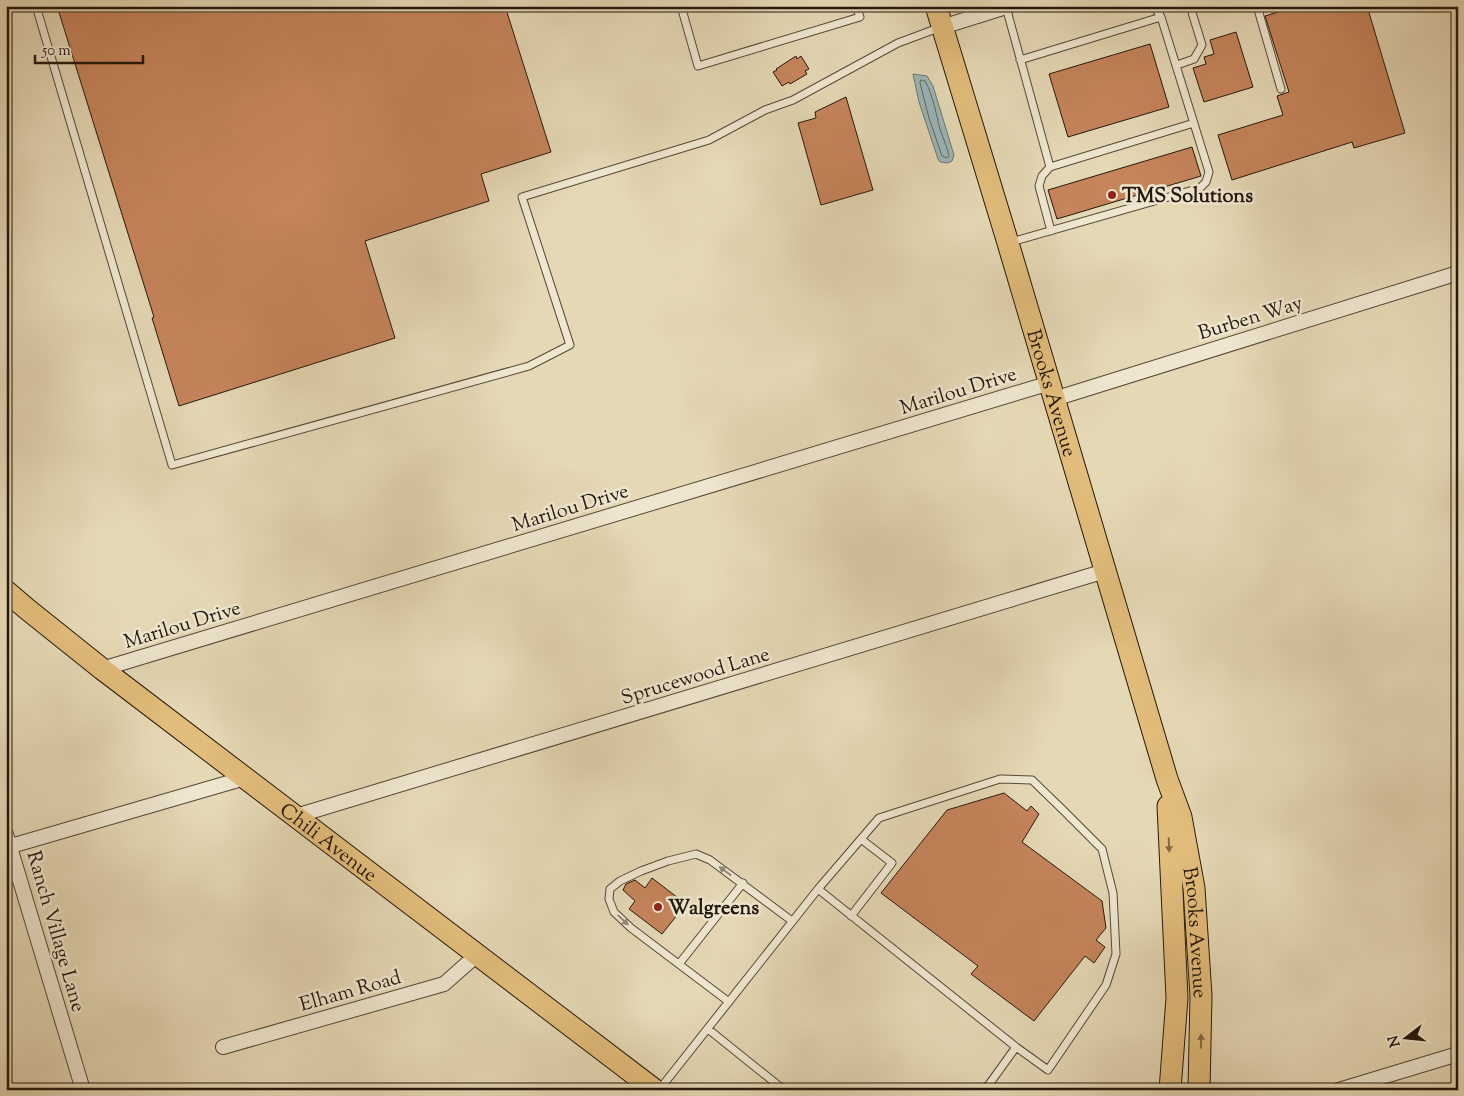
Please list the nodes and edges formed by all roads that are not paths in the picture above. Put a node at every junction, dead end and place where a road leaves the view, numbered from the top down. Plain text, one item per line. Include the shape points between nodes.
1 (36, 6) edge
2 (681, 6) edge
3 (856, 6) edge
4 (936, 6) edge
5 (1154, 6) edge
6 (1190, 6) edge
7 (1257, 6) edge
8 (1008, 7) edge
9 (1161, 17) junction
10 (942, 27) junction
11 (1020, 60) junction
12 (1176, 65) junction
13 (1281, 89) dead end
14 (1194, 123) junction
15 (1050, 166) junction
16 (1051, 230) junction
17 (1008, 243) junction
18 (1458, 273) edge
19 (1052, 391) junction
20 (1105, 571) junction
21 (6, 591) edge
22 (102, 669) junction
23 (245, 778) junction
24 (1167, 779) junction
25 (296, 816) junction
26 (861, 839) junction
27 (8, 840) edge
28 (742, 883) junction
29 (818, 889) junction
30 (851, 916) junction
31 (792, 921) junction
32 (478, 954) junction
33 (679, 964) junction
34 (729, 1002) junction
35 (708, 1029) junction
36 (1016, 1046) junction
37 (223, 1047) dead end
38 (1458, 1054) edge
39 (82, 1090) edge
40 (655, 1090) edge
41 (659, 1090) edge
42 (784, 1090) edge
43 (984, 1090) edge
44 (1170, 1090) edge
45 (1199, 1090) edge
46 (1339, 1090) edge

1 - 10 lane via 172,465 528,366 570,345 522,197 708,140 765,110 793,100 898,43
2 - 3 lane via 698,66 860,17
4 - 10 main road, Brooks Avenue
5 - 9 lane
6 - 12 lane via 1202,45 1194,59
7 - 13 lane
8 - 10 street
8 - 11 lane
9 - 11 lane
9 - 12 lane
10 - 17 main road, Brooks Avenue
11 - 15 lane
12 - 14 lane
14 - 15 lane
14 - 16 lane via 1210,172 1200,188
15 - 16 lane via 1039,186
16 - 17 lane
17 - 19 main road, Brooks Avenue
18 - 19 street, Burben Way
19 - 20 main road, Brooks Avenue
19 - 22 street, Marilou Drive
20 - 24 main road, Brooks Avenue
20 - 25 street, Sprucewood Lane
21 - 22 main road, Chili Avenue
22 - 23 main road, Chili Avenue
23 - 25 main road, Chili Avenue
23 - 27 street, Ranch Village Lane
24 -> 44 main road, Brooks Avenue via 1177,998
45 -> 24 main road, Brooks Avenue via 1201,996 1194,888 1181,818
25 - 32 main road, Chili Avenue
26 - 29 lane
26 - 30 lane via 892,863
26 - 36 lane via 879,818 1000,779 1032,780 1102,849 1113,893 1116,954 1106,985 1048,1070
27 - 39 street, Ranch Village Lane
28 - 31 lane
28 - 33 lane
28 -> 33 lane via 696,854 642,871 610,889 609,899 614,912
29 - 30 lane
29 - 31 lane
30 - 36 lane
31 - 34 lane
32 - 37 street, Elham Road via 444,984
32 - 40 main road, Chili Avenue
33 - 34 lane
34 - 35 lane
35 - 41 lane
35 - 42 lane
36 - 43 lane
38 - 46 street

